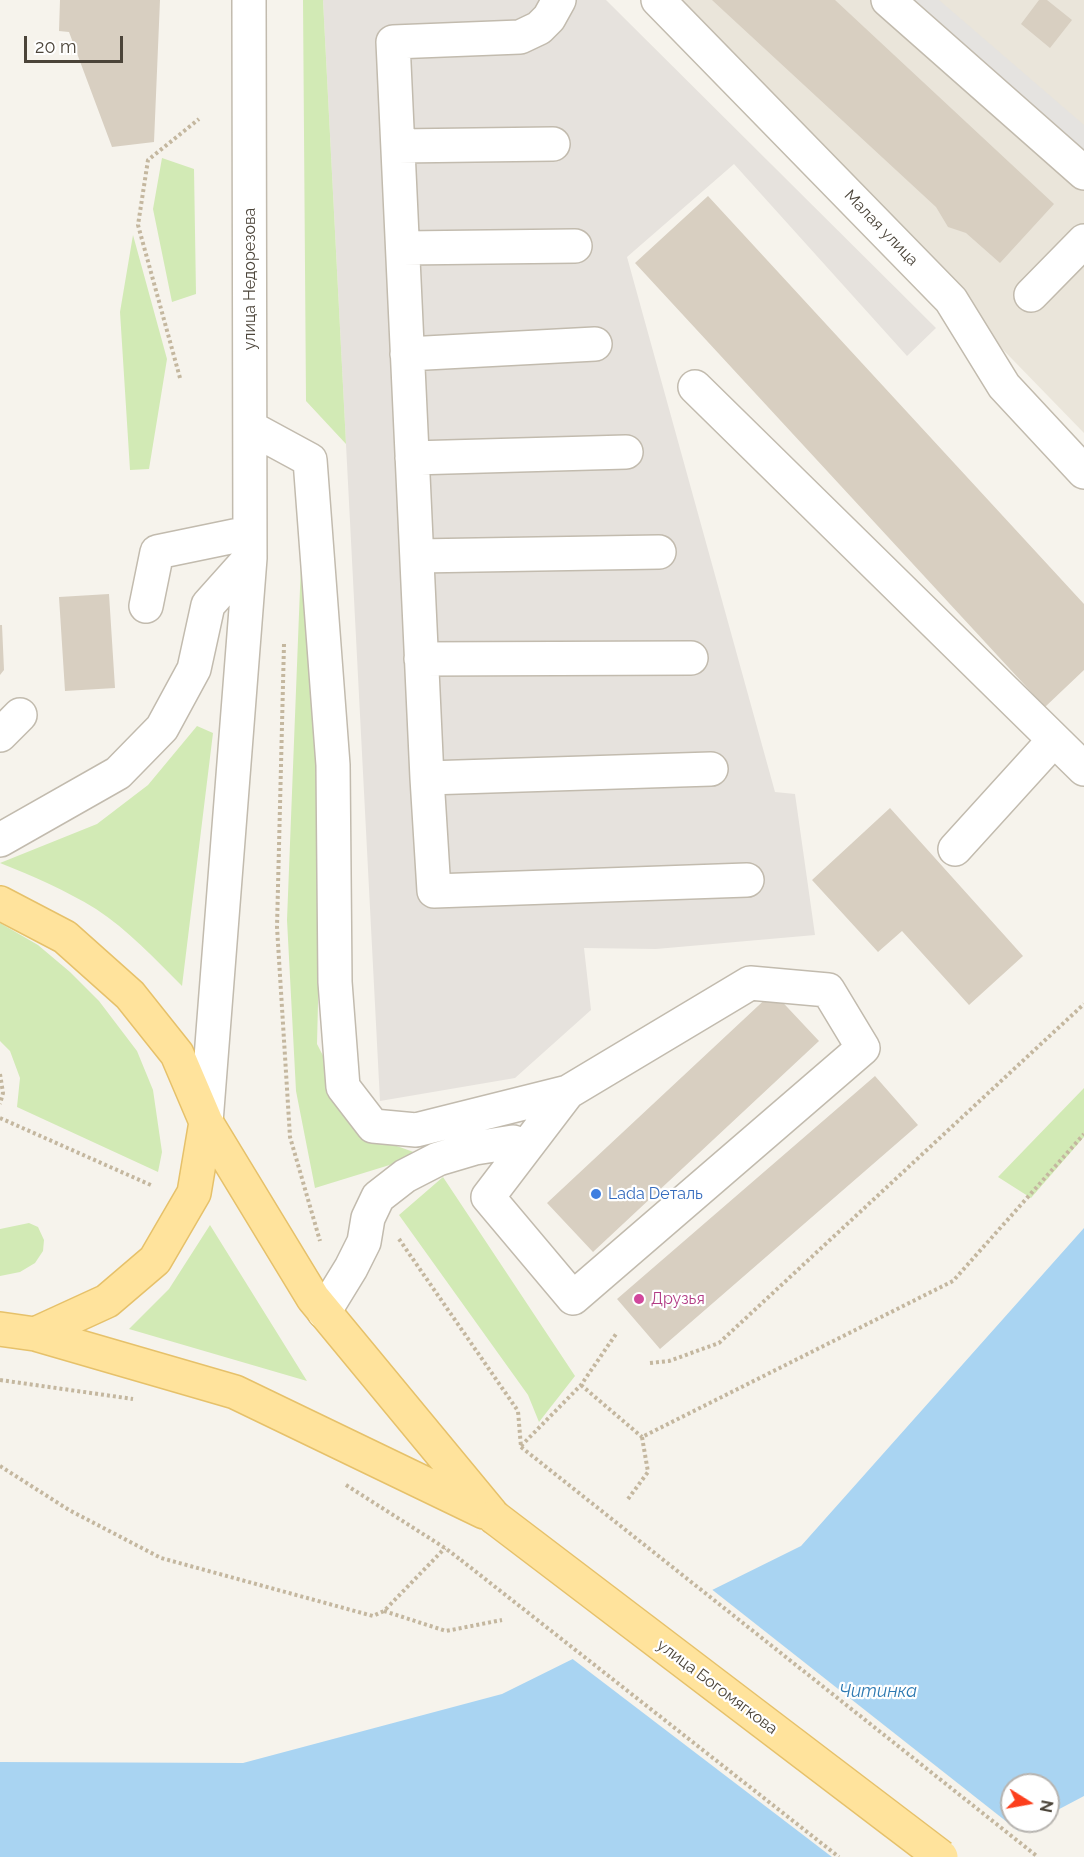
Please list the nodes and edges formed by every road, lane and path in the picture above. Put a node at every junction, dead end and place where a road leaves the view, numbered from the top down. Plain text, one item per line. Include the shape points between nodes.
1 (249, 0) edge
2 (559, 0) edge
3 (658, 0) edge
4 (888, 0) edge
5 (199, 119) dead end
6 (554, 144) dead end
7 (398, 146) junction
8 (1084, 173) edge
9 (1084, 241) edge
10 (575, 246) dead end
11 (403, 248) junction
12 (1031, 295) dead end
13 (596, 344) dead end
14 (407, 354) junction
15 (180, 378) dead end
16 (695, 387) dead end
17 (251, 428) junction
18 (626, 452) dead end
19 (412, 458) junction
20 (1084, 472) edge
21 (249, 546) junction
22 (659, 552) dead end
23 (417, 556) junction
24 (146, 606) dead end
25 (284, 644) dead end
26 (691, 658) dead end
27 (421, 659) junction
28 (1054, 740) junction
29 (711, 769) dead end
30 (1084, 769) edge
31 (427, 778) junction
32 (0, 840) edge
33 (955, 849) dead end
34 (747, 880) dead end
35 (0, 903) edge
36 (1084, 1004) edge
37 (0, 1074) edge
38 (568, 1092) junction
39 (0, 1104) edge
40 (0, 1118) edge
41 (206, 1122) junction
42 (1084, 1134) edge
43 (526, 1147) junction
44 (153, 1186) dead end
45 (397, 1235) dead end
46 (320, 1241) dead end
47 (324, 1312) junction
48 (0, 1329) edge
49 (35, 1334) junction
50 (616, 1334) dead end
51 (650, 1363) dead end
52 (0, 1380) edge
53 (581, 1385) junction
54 (135, 1400) dead end
55 (642, 1437) junction
56 (521, 1447) junction
57 (0, 1466) edge
58 (344, 1484) dead end
59 (628, 1499) dead end
60 (494, 1517) junction
61 (445, 1548) junction
62 (384, 1611) junction
63 (502, 1620) dead end
64 (839, 1857) edge
65 (941, 1857) edge
66 (1038, 1857) edge

1 - 17 street, улица Недорезова
2 - 7 street via 539,28 520,37 393,42
3 - 20 street, Малая улица via 951,300 1004,386
4 - 8 street
5 - 15 path via 148,160 138,225
6 - 7 street
7 - 11 street
9 - 12 street
10 - 11 street
11 - 14 street
13 - 14 street
14 - 19 street
16 - 28 street
17 - 21 street, улица Недорезова
17 - 38 street via 310,460 333,765 335,982 342,1087 373,1126 416,1130
18 - 19 street
19 - 23 street
21 - 24 street via 157,552
21 - 32 street via 208,605 194,669 162,728 118,773
21 - 41 street, улица Недорезова
22 - 23 street
23 - 27 street
25 - 46 path via 277,927 290,1137
26 - 27 street
27 - 31 street
28 - 30 street
28 - 33 street
29 - 31 street
31 - 34 street via 434,891
35 - 41 main road via 65,937 130,995 177,1054
36 - 51 path via 719,1343 669,1361
37 - 39 path
38 - 43 street
38 - 43 street via 750,983 828,990 863,1048 573,1298 488,1197
40 - 44 path
41 - 47 main road
41 - 49 main road via 194,1192 155,1260 108,1300
42 - 55 path via 953,1281
43 - 47 street via 513,1142 438,1159 405,1176 378,1197 351,1268
45 - 56 path via 518,1411
47 - 60 main road
48 - 49 main road
49 - 60 main road via 235,1392
50 - 53 path
52 - 54 path
53 - 55 path
53 - 56 path
55 - 59 path via 648,1472
56 - 66 path, bridge
57 - 62 path via 69,1510 161,1558 373,1616
58 - 61 path
60 - 65 main road, улица Богомягкова, bridge
61 - 62 path
61 - 64 path, bridge
62 - 63 path via 446,1631

